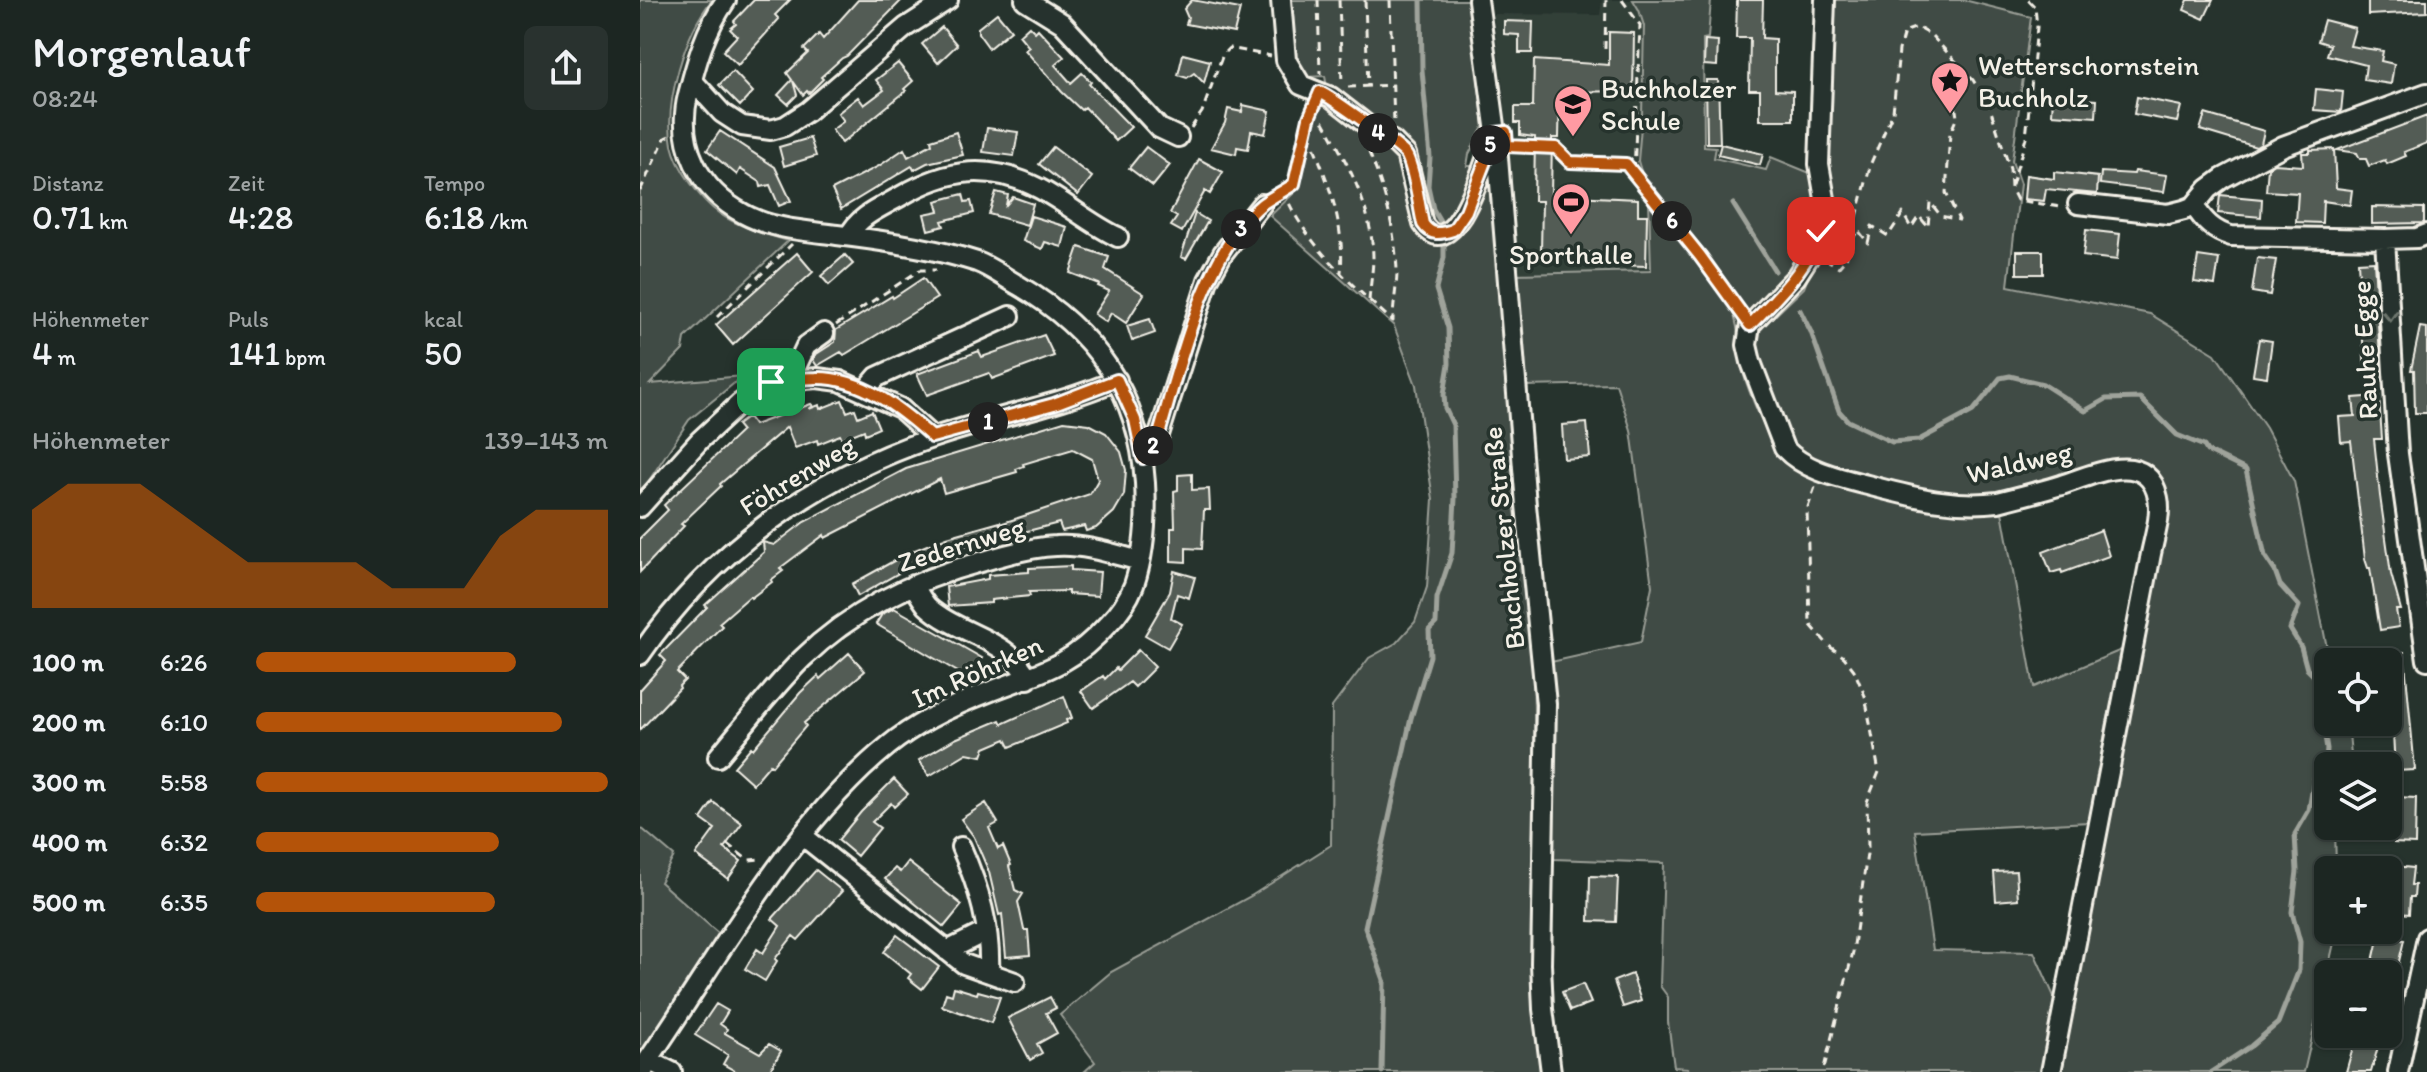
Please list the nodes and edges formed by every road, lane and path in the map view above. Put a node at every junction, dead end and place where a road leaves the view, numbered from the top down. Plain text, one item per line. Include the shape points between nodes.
1 (726, 0) edge
2 (948, 0) edge
3 (1025, 0) edge
4 (1281, 0) edge
5 (1318, 0) edge
6 (1339, 0) edge
7 (1365, 0) edge
8 (1390, 0) edge
9 (1478, 0) edge
10 (1606, 0) edge
11 (1622, 0) edge
12 (1825, 0) edge
13 (2028, 0) edge
14 (1605, 49) dead end
15 (1286, 60) junction
16 (1938, 74) dead end
17 (692, 80) junction
18 (1973, 80) junction
19 (1394, 85) junction
20 (1368, 87) junction
21 (1948, 88) junction
22 (1320, 92) junction
23 (2427, 93) edge
24 (1309, 118) junction
25 (683, 129) junction
26 (1496, 133) junction
27 (1178, 137) joint
28 (1304, 139) junction
29 (1363, 141) dead end
30 (1393, 141) junction
31 (1634, 175) junction
32 (2011, 188) junction
33 (640, 191) edge
34 (1284, 191) junction
35 (1262, 204) joint
36 (2078, 204) joint
37 (2194, 206) junction
38 (799, 229) junction
39 (2427, 234) edge
40 (849, 236) junction
41 (1118, 237) dead end
42 (2385, 239) junction
43 (1850, 243) junction
44 (1812, 252) junction
45 (920, 270) dead end
46 (1341, 273) junction
47 (1369, 301) junction
48 (1010, 316) dead end
49 (717, 317) dead end
50 (1750, 325) junction
51 (824, 333) joint
52 (790, 380) junction
53 (1117, 380) junction
54 (865, 391) junction
55 (932, 437) junction
56 (1143, 458) junction
57 (1820, 472) junction
58 (640, 507) edge
59 (1140, 561) junction
60 (913, 585) junction
61 (640, 655) edge
62 (2427, 660) edge
63 (1028, 679) junction
64 (718, 757) dead end
65 (803, 836) junction
66 (727, 844) dead end
67 (961, 847) dead end
68 (782, 864) junction
69 (987, 931) junction
70 (2427, 938) edge
71 (947, 951) junction
72 (989, 973) junction
73 (1015, 982) dead end
74 (646, 1066) edge
75 (672, 1072) edge
76 (1551, 1072) edge
77 (1823, 1072) edge
78 (2051, 1072) edge
79 (2398, 1072) edge

1 - 17 street via 703,38
2 - 17 street via 906,27 785,126 742,126
3 - 27 street via 1062,23 1159,128
4 - 15 street
5 - 22 path
6 - 20 path via 1342,84
7 - 20 path
8 - 19 path
9 - 26 street, Buchholzer Straße
10 - 14 path
11 - 31 path via 1640,25
12 - 44 street via 1819,164 1825,199
13 - 32 path via 2035,7 2037,27 2026,138
15 - 22 street via 1301,85
15 - 27 path via 1229,48 1202,112
16 - 21 path
17 - 25 street
18 - 21 path
18 - 32 path via 1999,131
18 - 43 path via 1931,35 1917,27 1904,32 1893,112 1871,163
19 - 20 path
19 - 30 path
21 - 43 path via 1957,117 1950,133 1946,193 1959,220 1941,216 1930,202 1928,227 1919,216 1911,228 1903,213 1888,236 1872,226 1868,243 1858,230
22 - 24 path
22 - 30 street
23 - 37 street via 2283,146 2223,178
24 - 28 path
24 - 47 path via 1324,122 1352,170 1373,256
25 - 33 path via 665,138
25 - 38 street, Im Röhrken via 689,152 714,191 745,215
26 - 30 street via 1462,218 1453,230 1439,234 1423,224 1406,154
26 - 31 path via 1506,132 1507,146 1556,148 1570,162 1626,164
26 - 76 street, Buchholzer Straße via 1546,704 1541,964
28 - 34 path via 1294,184
28 - 46 path via 1312,142 1338,215
29 - 47 path via 1392,227 1397,273 1393,321
31 - 50 path
32 - 36 path via 2022,203 2073,209
34 - 35 path
34 - 46 path via 1292,213
35 - 56 street via 1208,280 1157,441
36 - 37 street via 2168,214
37 - 42 street, Rauhe Egge via 2208,225 2231,236
38 - 40 street, Im Röhrken
38 - 49 path via 791,248
39 - 42 street
40 - 41 street via 863,218 920,184 982,171 1042,190
40 - 53 street, Im Röhrken via 981,263 1072,323
42 -> 62 street, Rauhe Egge via 2398,454
43 - 44 path via 1839,267
44 - 50 street
45 - 51 path
46 - 47 path
48 - 54 street via 877,377
50 - 57 street, Waldweg via 1751,362 1776,432 1793,457
51 - 52 street via 806,346
52 - 54 street via 840,381
52 - 58 street via 771,382 739,404
53 - 55 street, Föhrenweg via 1054,404
53 - 56 street, Im Röhrken via 1135,420
54 - 55 street via 900,408
55 - 61 street, Föhrenweg via 853,469 738,544 699,580
56 - 59 street, Im Röhrken via 1147,515
57 - 77 path via 1807,510 1810,624 1854,670 1865,696 1879,772 1867,802 1868,847 1853,952
57 - 78 street, Waldweg via 1936,502 1978,504 2024,496 2118,467 2142,473 2158,494
59 - 60 street, Zedernweg via 1056,546 952,569
59 - 63 street, Im Röhrken via 1119,612 1089,646
60 - 63 street via 926,605 1022,664
60 - 64 street, Zedernweg via 854,616 802,659
63 - 65 street, Im Röhrken via 942,712 890,744
65 - 68 street, Im Röhrken
65 - 71 street
66 - 68 path via 748,860
67 - 69 street via 985,910
68 - 74 street, Im Röhrken
69 - 71 street
69 - 72 street
70 - 79 street
71 - 72 street
72 - 73 street
74 - 75 street

